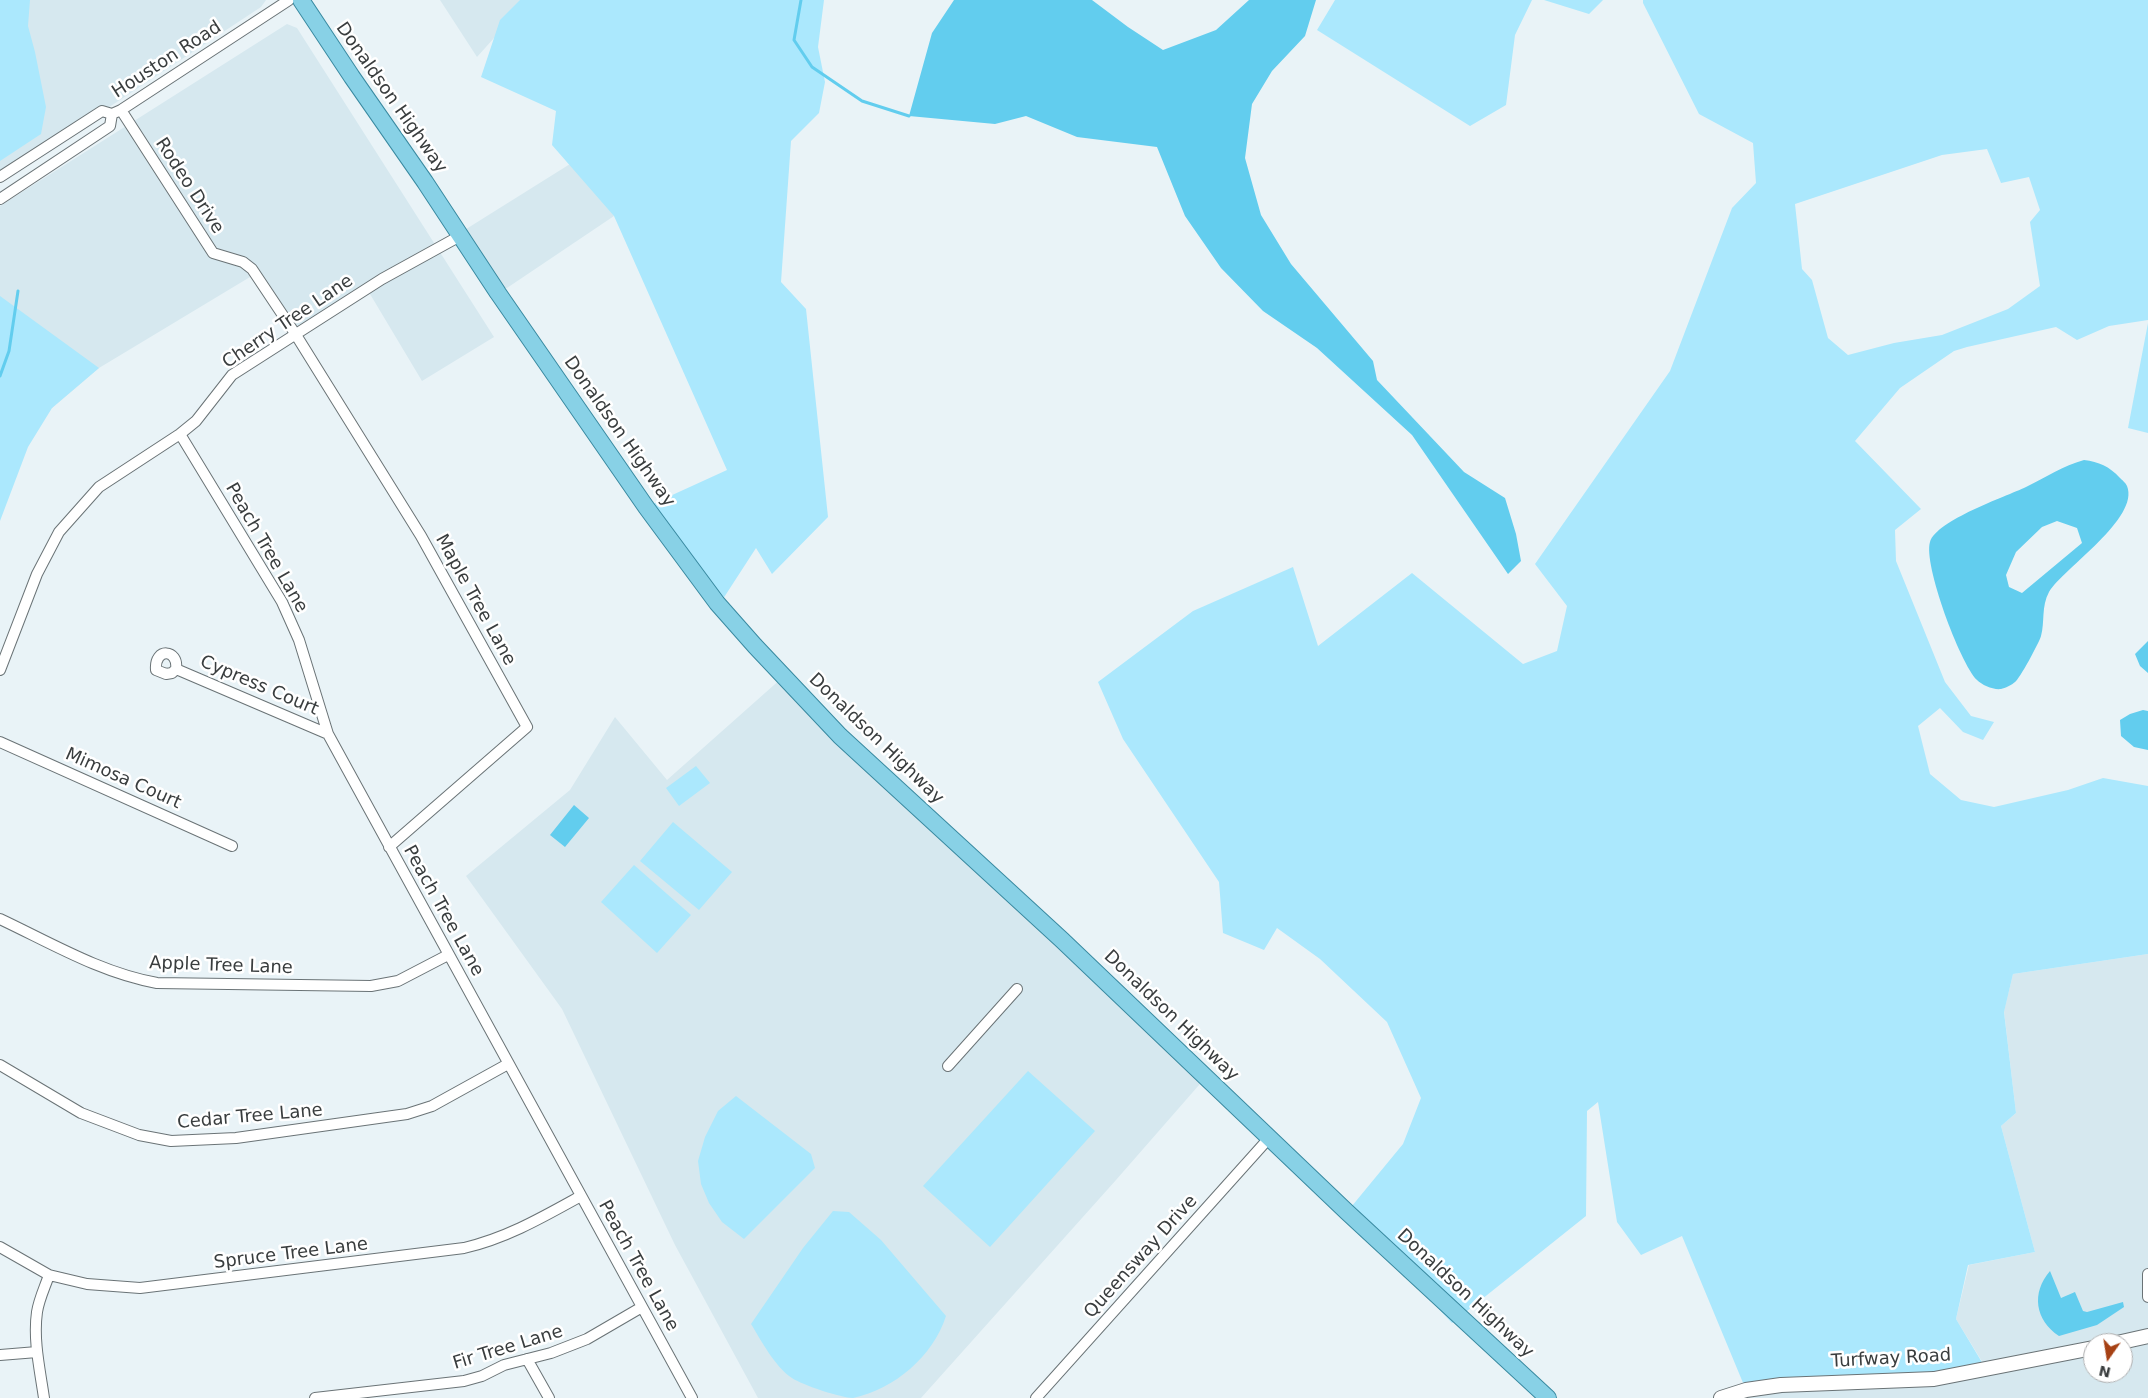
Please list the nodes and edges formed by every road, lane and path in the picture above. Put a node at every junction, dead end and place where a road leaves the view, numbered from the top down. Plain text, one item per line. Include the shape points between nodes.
1 (289, 0) edge
2 (301, 0) edge
3 (117, 112) junction
4 (0, 177) edge
5 (0, 199) edge
6 (460, 236) junction
7 (296, 335) junction
8 (180, 434) junction
9 (176, 669) dead end
10 (0, 670) edge
11 (328, 734) junction
12 (0, 742) edge
13 (232, 846) dead end
14 (389, 847) junction
15 (0, 918) edge
16 (448, 955) junction
17 (1017, 989) dead end
18 (0, 1064) edge
19 (508, 1064) junction
20 (948, 1066) dead end
21 (1270, 1137) junction
22 (582, 1196) junction
23 (0, 1247) edge
24 (49, 1274) junction
25 (2148, 1274) edge
26 (2148, 1296) edge
27 (642, 1307) junction
28 (2148, 1336) edge
29 (2133, 1339) edge
30 (2083, 1350) edge
31 (37, 1352) junction
32 (0, 1355) edge
33 (527, 1359) junction
34 (44, 1398) edge
35 (315, 1398) edge
36 (549, 1398) edge
37 (692, 1398) edge
38 (1036, 1398) edge
39 (1548, 1398) edge
40 (1721, 1398) edge

1 - 3 street, Houston Road
2 - 6 main road, Donaldson Highway
3 - 4 street, Houston Road via 102,111
3 - 5 street, Houston Road via 110,126
3 - 7 street, Rodeo Drive via 213,253 243,262 252,269
6 - 7 street, Cherry Tree Lane via 382,279
6 - 21 main road, Donaldson Highway via 673,545 755,646 840,736
7 - 8 street, Cherry Tree Lane via 232,375 196,421
7 - 14 street, Maple Tree Lane via 421,536 528,727
8 - 10 street, Cherry Tree Lane via 98,487 59,532 37,574
8 - 11 street, Peach Tree Lane via 282,602 299,640
9 - 11 street, Cypress Court
11 - 14 street, Peach Tree Lane
12 - 13 street, Mimosa Court
14 - 16 street, Peach Tree Lane
15 - 16 street, Apple Tree Lane via 108,971 157,983 385,985 409,977
16 - 19 street, Peach Tree Lane
17 - 20 street
18 - 19 street, Cedar Tree Lane via 81,1113 139,1135 171,1141 236,1138 407,1114 432,1106
19 - 22 street, Peach Tree Lane
21 - 38 street, Queensway Drive
21 - 39 main road, Donaldson Highway
22 - 24 street, Spruce Tree Lane via 520,1229 490,1242 464,1248 140,1288 86,1284
22 - 27 street, Peach Tree Lane
23 - 24 street, Spruce Tree Lane
24 - 31 street via 37,1311
25 - 26 street
27 - 33 street, Fir Tree Lane via 587,1339
27 - 37 street, Peach Tree Lane
28 - 29 main road
30 - 40 main road, Turfway Road via 1934,1378 1781,1385 1746,1390
31 - 32 street
31 - 34 street
33 - 35 street, Fir Tree Lane via 464,1381
33 - 36 street

